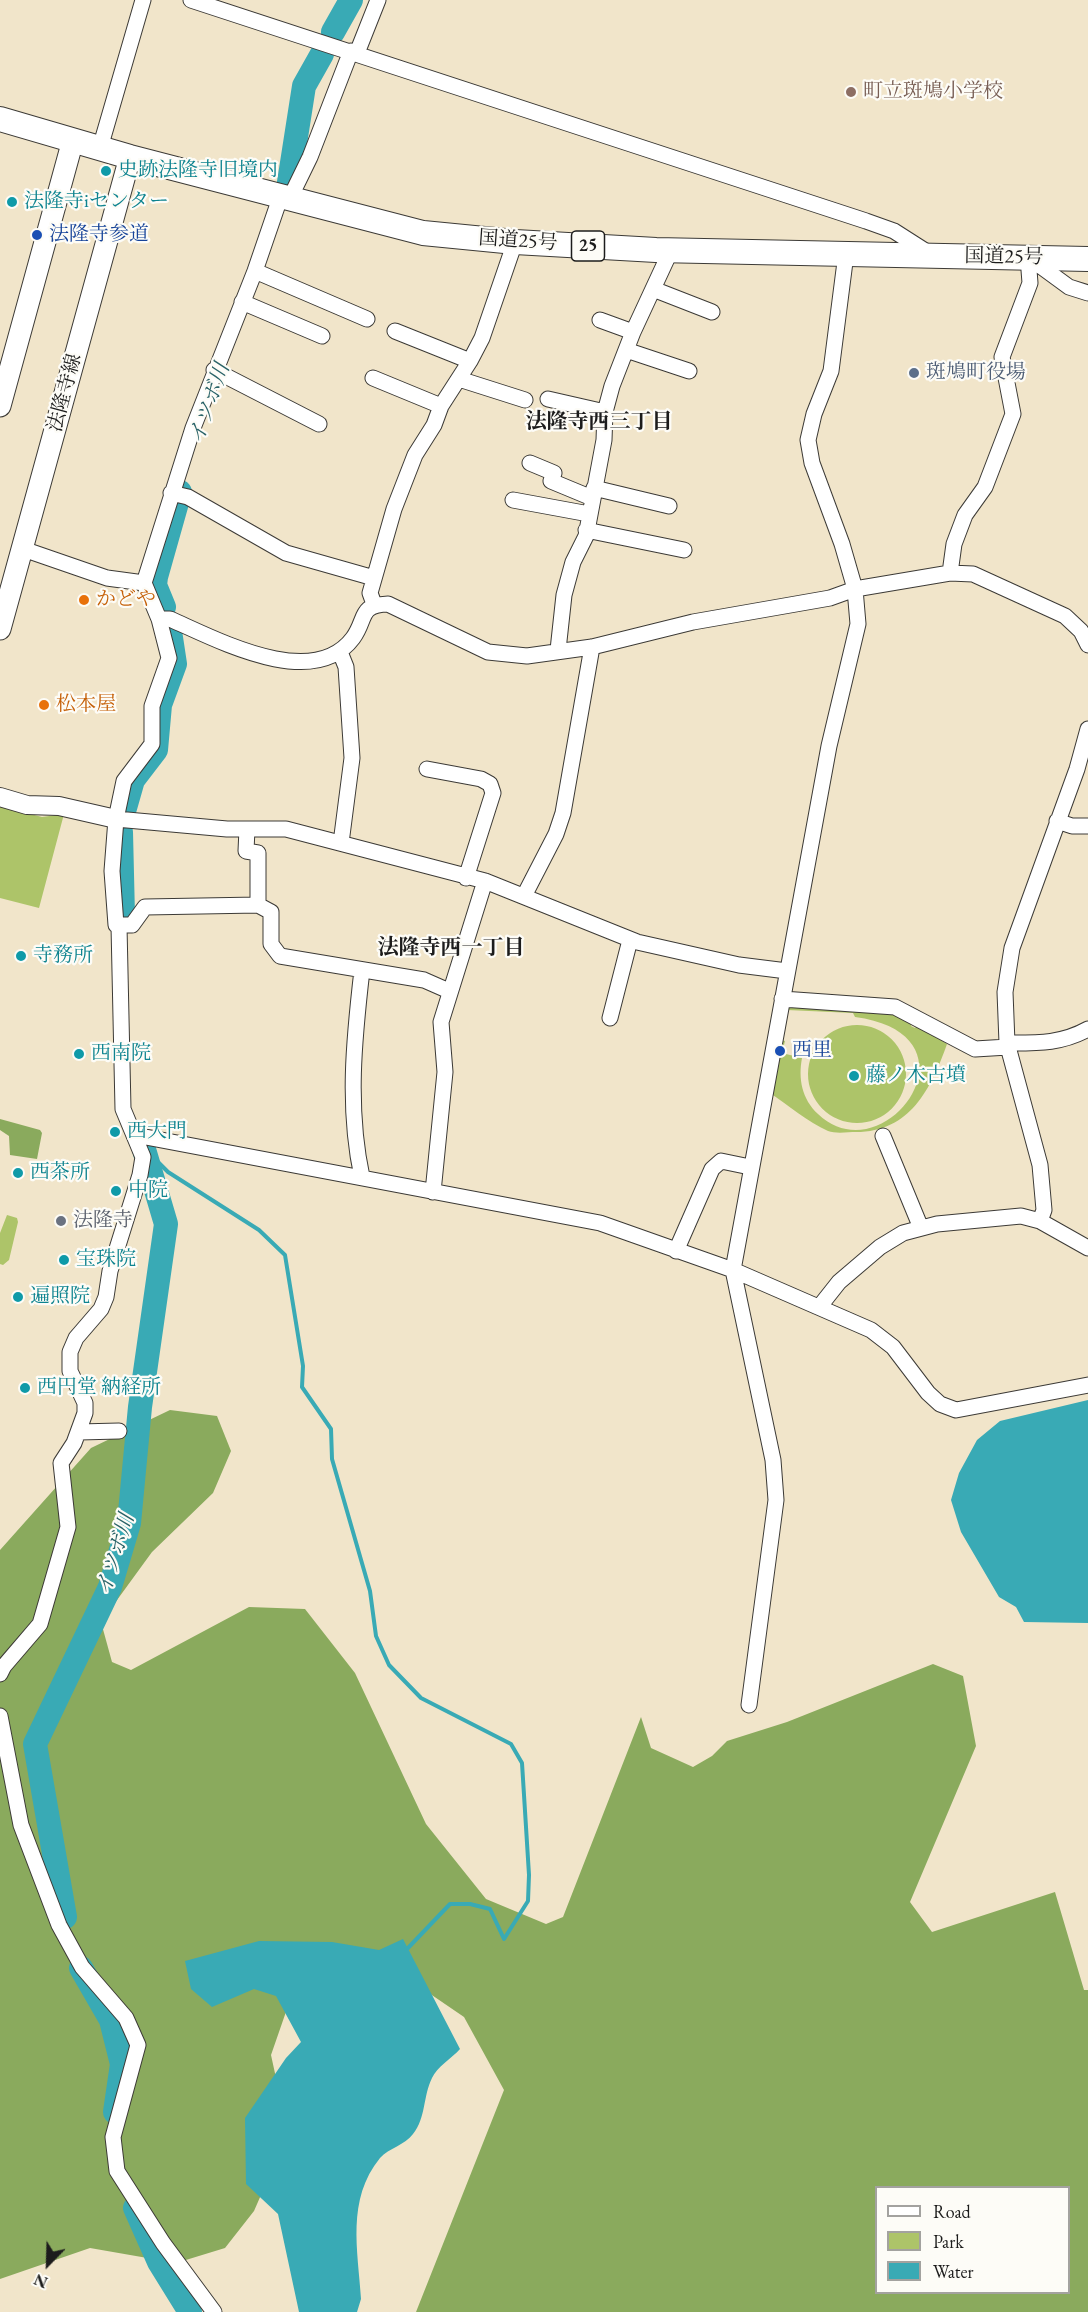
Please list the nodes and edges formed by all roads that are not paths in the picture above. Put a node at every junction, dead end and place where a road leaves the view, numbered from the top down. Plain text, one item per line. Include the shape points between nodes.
1 (142, 0) edge
2 (191, 0) edge
3 (378, 0) edge
4 (354, 52) junction
5 (0, 119) edge
6 (73, 140) junction
7 (100, 148) junction
8 (130, 157) junction
9 (285, 199) junction
10 (515, 242) junction
11 (671, 250) junction
12 (846, 254) junction
13 (932, 255) junction
14 (1028, 257) junction
15 (1088, 258) edge
16 (259, 273) junction
17 (653, 289) junction
18 (1088, 292) edge
19 (246, 304) junction
20 (712, 312) dead end
21 (367, 319) dead end
22 (600, 320) dead end
23 (395, 331) dead end
24 (633, 332) junction
25 (322, 336) dead end
26 (626, 350) junction
27 (470, 362) junction
28 (689, 371) dead end
29 (219, 372) junction
30 (373, 378) dead end
31 (459, 379) junction
32 (548, 399) dead end
33 (525, 400) dead end
34 (0, 406) edge
35 (441, 406) junction
36 (605, 412) junction
37 (319, 424) dead end
38 (530, 463) dead end
39 (176, 494) junction
40 (513, 500) dead end
41 (592, 500) junction
42 (669, 506) dead end
43 (586, 530) junction
44 (23, 549) junction
45 (684, 550) dead end
46 (950, 573) junction
47 (374, 578) junction
48 (144, 583) junction
49 (855, 589) junction
50 (374, 604) junction
51 (159, 619) junction
52 (0, 629) edge
53 (1088, 645) edge
54 (592, 647) junction
55 (558, 650) junction
56 (340, 652) junction
57 (1088, 729) edge
58 (427, 769) dead end
59 (0, 797) edge
60 (116, 819) junction
61 (1057, 821) junction
62 (1088, 826) edge
63 (247, 829) junction
64 (341, 843) junction
65 (466, 878) junction
66 (485, 881) junction
67 (524, 896) junction
68 (258, 905) junction
69 (119, 926) junction
70 (630, 940) junction
71 (362, 970) junction
72 (787, 971) junction
73 (449, 991) junction
74 (782, 999) junction
75 (610, 1018) dead end
76 (1088, 1029) edge
77 (1007, 1045) junction
78 (135, 1135) junction
79 (883, 1136) dead end
80 (750, 1167) junction
81 (362, 1177) junction
82 (433, 1192) junction
83 (1040, 1221) junction
84 (921, 1228) junction
85 (1088, 1248) edge
86 (676, 1251) junction
87 (733, 1270) junction
88 (820, 1305) junction
89 (1088, 1385) edge
90 (119, 1431) dead end
91 (79, 1432) junction
92 (0, 1674) edge
93 (749, 1705) dead end
94 (0, 1716) edge
95 (214, 2312) edge

1 - 7 street
2 - 4 street
3 - 4 street
4 - 9 street via 310,158
4 - 13 street via 866,221 894,231
5 - 6 highway, 国道25号 / 25
6 - 7 highway, 国道25号 / 25
6 - 34 main road
7 - 8 highway, 国道25号 / 25
8 - 9 highway, 国道25号 / 25
8 - 44 main road, 法隆寺線
9 - 10 highway, 国道25号 / 25 via 423,232
9 - 16 street
10 - 11 highway, 国道25号 / 25
10 - 27 street
11 - 12 highway, 国道25号 / 25
11 - 17 street
12 - 13 highway, 国道25号 / 25
12 - 49 street via 831,371 808,440 812,463
13 - 14 highway, 国道25号 / 25
14 - 15 highway, 国道25号 / 25
14 - 18 street via 1069,287
14 - 46 street via 1030,283 1002,357 1013,414 985,487 965,515
16 - 19 street
16 - 21 street
17 - 20 street
17 - 24 street
19 - 25 street
19 - 29 street
22 - 24 street
23 - 27 street
24 - 26 street
26 - 28 street
26 - 36 street
27 - 31 street
29 - 37 street
29 - 39 street
30 - 35 street
31 - 33 street
31 - 35 street
32 - 36 street
35 - 47 street via 415,455
36 - 41 street via 604,440
38 - 41 street via 554,473 551,480
39 - 47 street via 286,553
39 - 48 street
40 - 41 street
41 - 42 street
41 - 43 street
43 - 45 street
43 - 55 street via 564,595
44 - 48 street via 107,578
44 - 52 main road, 法隆寺線
46 - 49 street
46 - 53 street via 973,574 1065,616 1081,631
47 - 50 street via 370,593
48 - 51 street
49 - 54 street via 830,598 693,622
49 - 72 street via 858,624 829,746
50 - 55 street via 388,604 488,652 527,656
50 - 56 street via 366,611 354,638
51 - 56 street via 170,620 253,655 284,662
51 - 60 street via 169,658 152,706 152,744 124,781
54 - 55 street
54 - 67 street via 563,813
56 - 64 street via 346,667 352,758
57 - 61 street
58 - 65 street via 490,784 493,793
59 - 60 street
60 - 63 street
60 - 69 street via 112,871
61 - 62 street
61 - 77 street via 1012,948 1005,992
63 - 64 street via 286,829
63 - 68 street via 246,851 258,853
64 - 65 street
65 - 66 street
66 - 67 street
66 - 73 street
67 - 70 street
68 - 69 street via 145,907 132,925
68 - 71 street via 272,912 271,944 280,956
69 - 78 street via 123,1109
70 - 72 street
70 - 75 street
71 - 73 street via 424,980
71 - 81 street via 353,1048 356,1149
72 - 74 street
73 - 82 street via 441,1022 445,1072
74 - 77 street via 895,1007 975,1049
74 - 80 street
76 - 77 street via 1054,1043
77 - 83 street via 1041,1165 1044,1210
78 - 81 street
78 - 91 street via 143,1157 140,1175 110,1271 106,1298 69,1352 70,1371 85,1403
79 - 84 street
80 - 86 street via 721,1161 712,1168
80 - 87 street
81 - 82 street
82 - 86 street via 600,1223
83 - 84 street via 1021,1216
83 - 85 street
84 - 88 street via 903,1233 880,1247 839,1281
86 - 87 street
87 - 88 street
87 - 93 street via 773,1460 776,1500
88 - 89 street via 871,1330 893,1347 928,1393 940,1404 956,1410
90 - 91 street
91 - 92 street via 61,1463 68,1527 40,1624
94 - 95 street via 21,1825 59,1925 82,1967 126,2018 138,2045 113,2137 117,2171

